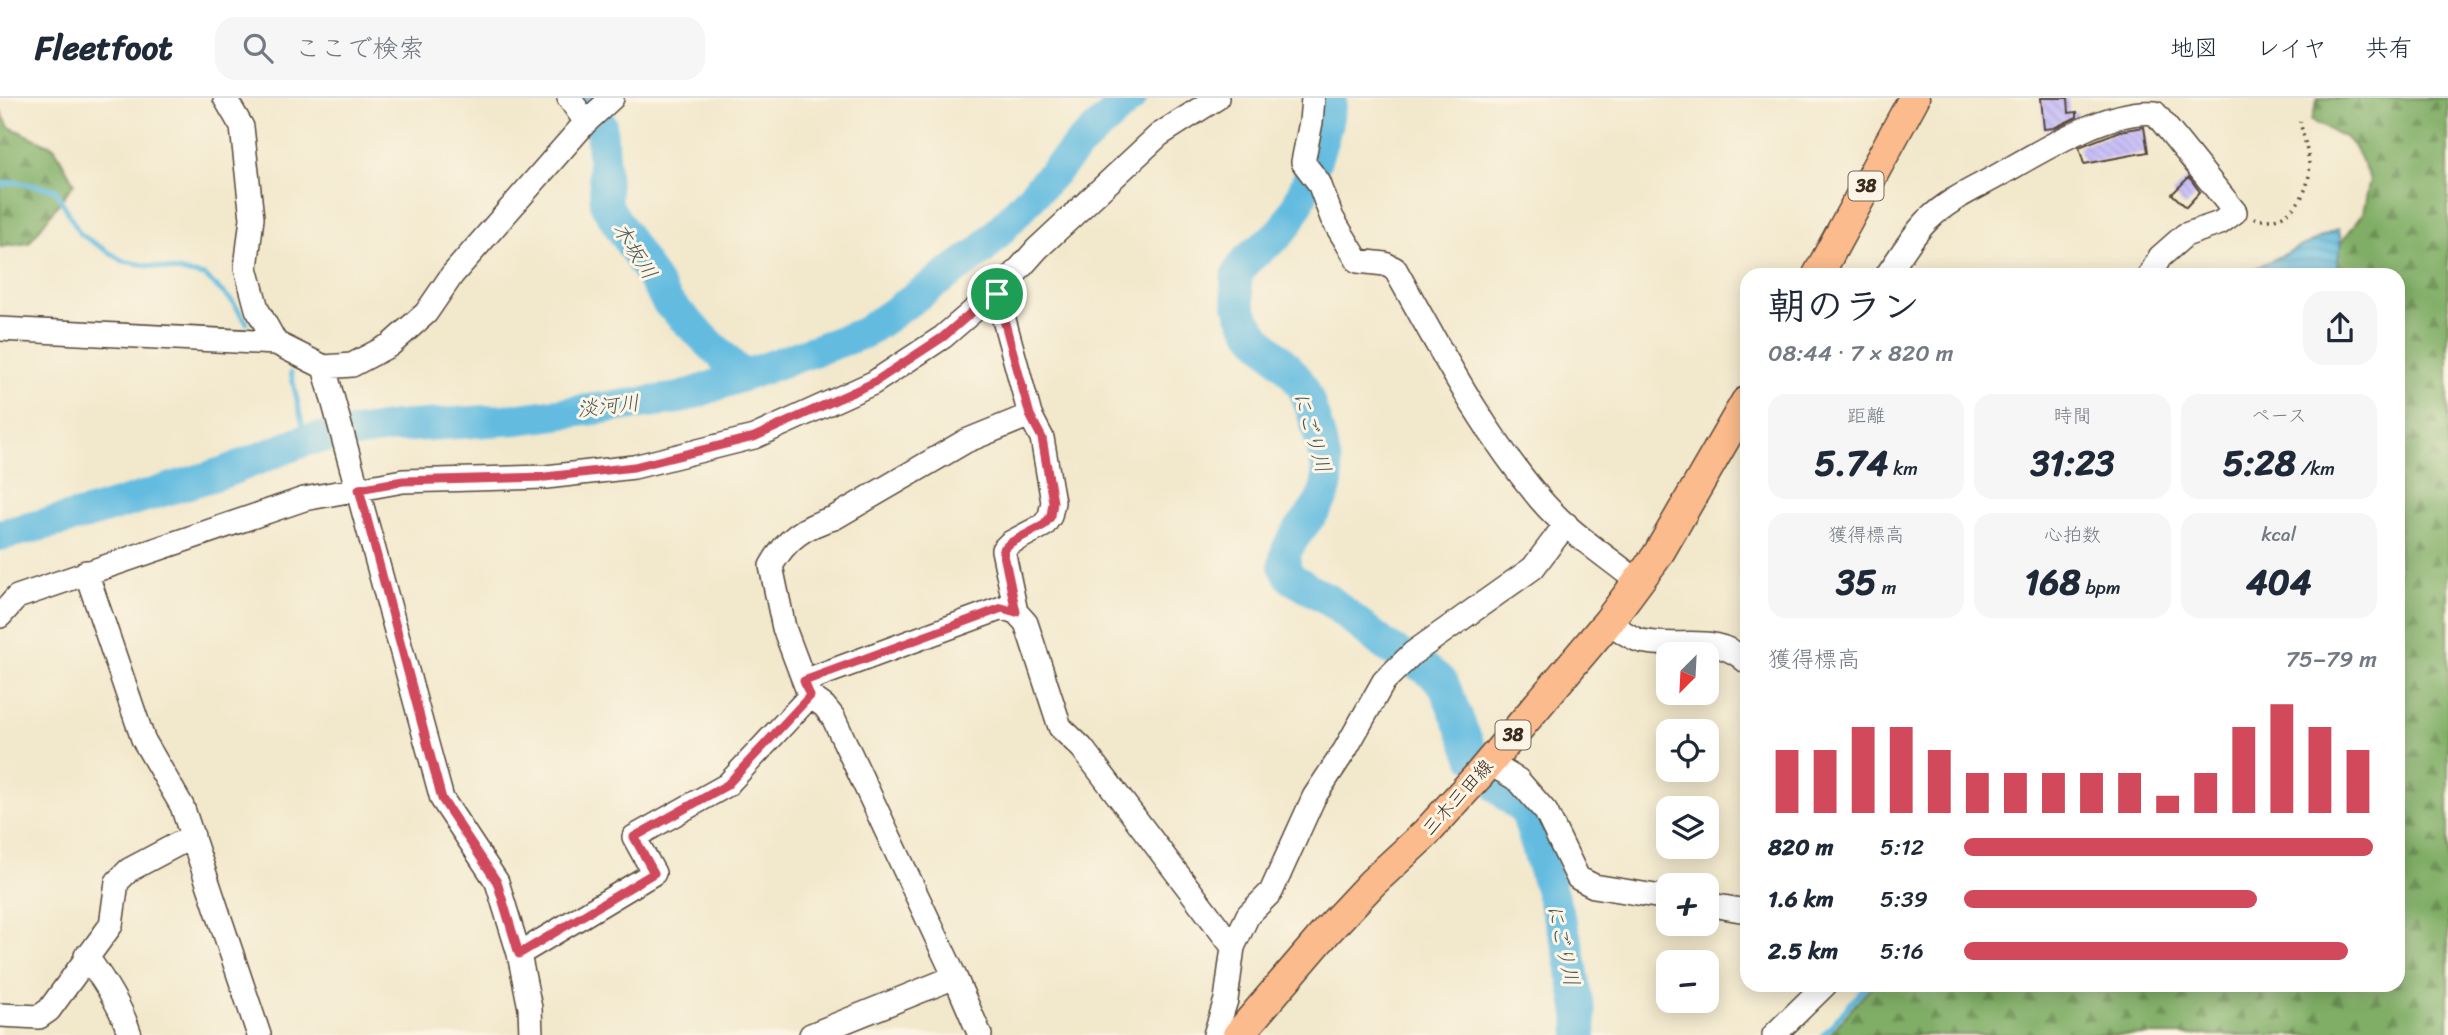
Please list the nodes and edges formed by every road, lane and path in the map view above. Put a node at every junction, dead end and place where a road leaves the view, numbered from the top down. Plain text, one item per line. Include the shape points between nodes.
1 (225, 98) edge
2 (569, 98) edge
3 (1217, 98) edge
4 (1313, 98) edge
5 (1905, 101) edge
6 (608, 102) edge
7 (2300, 121) dead end
8 (586, 122) junction
9 (2235, 212) junction
10 (1822, 268) edge
11 (1892, 268) edge
12 (2154, 268) edge
13 (997, 294) junction
14 (0, 329) edge
15 (276, 343) junction
16 (325, 372) junction
17 (1740, 412) edge
18 (1030, 415) junction
19 (358, 486) junction
20 (1566, 524) junction
21 (86, 572) junction
22 (1637, 581) junction
23 (1016, 612) junction
24 (0, 616) edge
25 (1608, 621) junction
26 (1740, 656) edge
27 (807, 688) junction
28 (1489, 763) junction
29 (193, 836) junction
30 (1656, 896) edge
31 (1719, 906) edge
32 (1740, 910) edge
33 (1233, 947) junction
34 (519, 954) junction
35 (86, 956) junction
36 (955, 977) junction
37 (1818, 992) edge
38 (0, 1015) edge
39 (130, 1035) edge
40 (259, 1035) edge
41 (531, 1035) edge
42 (811, 1035) edge
43 (980, 1035) edge
44 (1216, 1035) edge
45 (1238, 1035) edge
46 (1774, 1035) edge

1 - 15 street via 242,127 252,218 246,268 257,309
2 - 8 street
3 - 13 street via 1159,135 1037,249
4 - 20 street via 1303,162 1318,183 1332,218 1358,261 1395,269 1475,410 1540,499
5 - 10 main road, 38
6 - 8 street
7 - 9 path via 2309,172 2295,209 2278,220
8 - 16 street via 452,275 426,313 390,345 352,365
9 - 11 street via 2155,113 2144,112 2108,120 2057,142 1948,203 1912,237
9 - 12 street via 2220,223 2185,235
13 - 18 street
13 - 19 street via 873,383 754,437 634,467 545,477
14 - 15 street
15 - 16 street
16 - 19 street
17 - 22 main road, 三木三田線 / 38 via 1657,556
18 - 23 street via 1042,438 1053,502 1044,525 1003,550
18 - 27 street via 967,441 834,518 812,524 781,548 771,566 784,628
19 - 21 street via 304,499
19 - 34 street via 442,799 497,882
20 - 22 street
20 - 33 street via 1533,568 1413,653 1384,681 1314,797 1271,892 1248,915
21 - 24 street via 17,597
21 - 29 street via 143,739 182,806
22 - 25 main road, 三木三田線 / 38
23 - 27 street via 1002,608
23 - 33 street via 1026,623 1060,727 1082,748
25 - 26 street via 1637,640 1665,645 1718,644
25 - 28 main road, 三木三田線 / 38
27 - 34 street via 727,785 634,837 654,873
27 - 36 street via 833,717
28 - 30 street via 1518,780 1546,812 1578,878 1594,886
28 - 45 main road, 三木三田線 / 38 via 1327,931
29 - 35 street via 129,870 117,882 111,925
29 - 40 street
31 - 32 street
33 - 44 street
34 - 41 street
35 - 38 street via 49,1010 39,1017
35 - 39 street via 104,981
36 - 42 street
36 - 43 street
37 - 46 street

